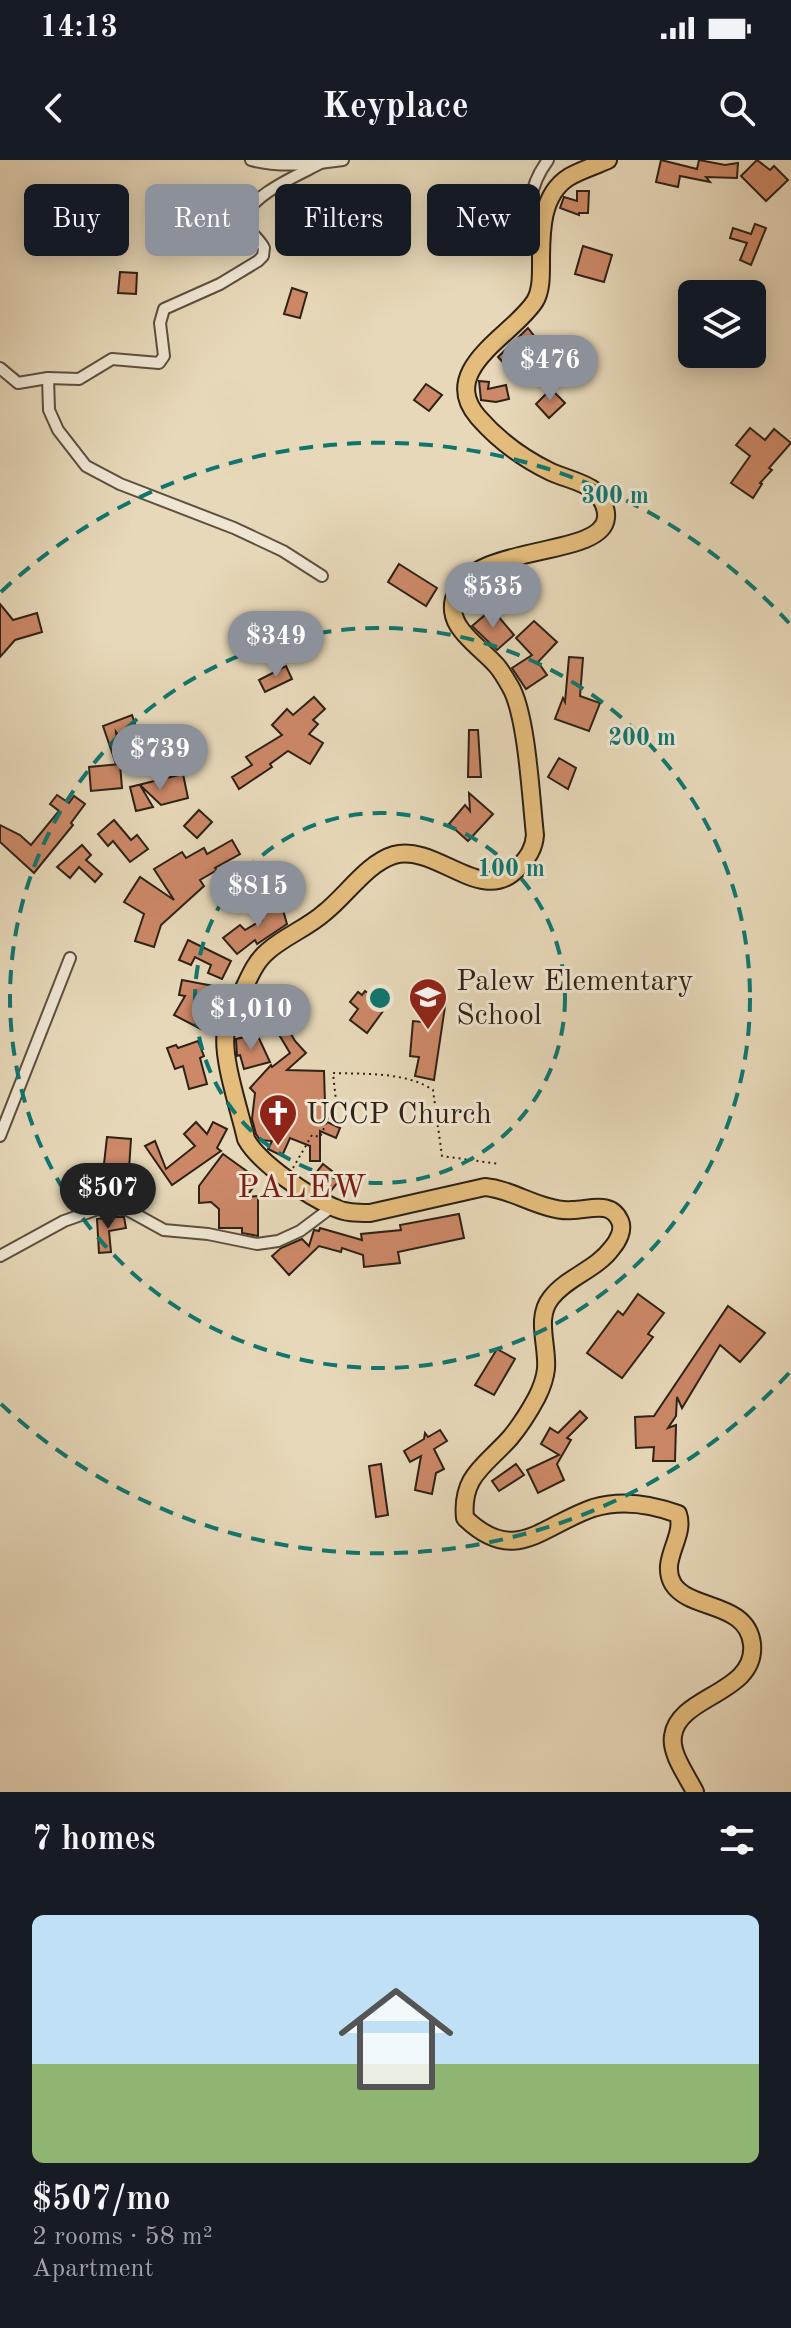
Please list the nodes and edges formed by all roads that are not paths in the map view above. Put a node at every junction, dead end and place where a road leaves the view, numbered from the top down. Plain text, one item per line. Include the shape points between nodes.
1 (251, 160) edge
2 (343, 160) edge
3 (548, 160) edge
4 (608, 160) edge
5 (321, 163) junction
6 (541, 252) junction
7 (0, 368) edge
8 (48, 378) junction
9 (322, 576) dead end
10 (70, 958) dead end
11 (0, 1136) edge
12 (332, 1207) junction
13 (0, 1256) edge
14 (695, 1792) edge

1 - 5 street
2 - 5 street
3 - 6 street via 529,212
4 - 6 main road via 568,178 554,191 543,221
5 - 8 street via 268,192 251,209 247,225 264,248 258,261 164,309 161,361 112,359 79,379
6 - 12 main road via 537,299 471,369 468,401 518,454 594,490 606,508 606,521 600,531 581,541 481,567 463,581 451,609 456,623 498,667 518,703 535,835 530,855 512,875 497,881 471,877 415,854 379,863 323,914 271,947 230,1016 225,1041 246,1139 268,1165
7 - 8 street via 18,383
8 - 9 street via 49,410 86,466 234,528
10 - 11 street
12 - 13 street via 300,1231 257,1244 164,1230 126,1209 98,1209
12 - 14 main road via 370,1213 485,1187 551,1208 612,1209 619,1218 620,1236 611,1250 553,1294 544,1308 546,1370 538,1395 510,1438 468,1484 465,1518 499,1542 514,1542 609,1504 649,1504 678,1514 679,1532 669,1561 673,1583 682,1593 728,1612 752,1642 745,1670 677,1724 674,1749

